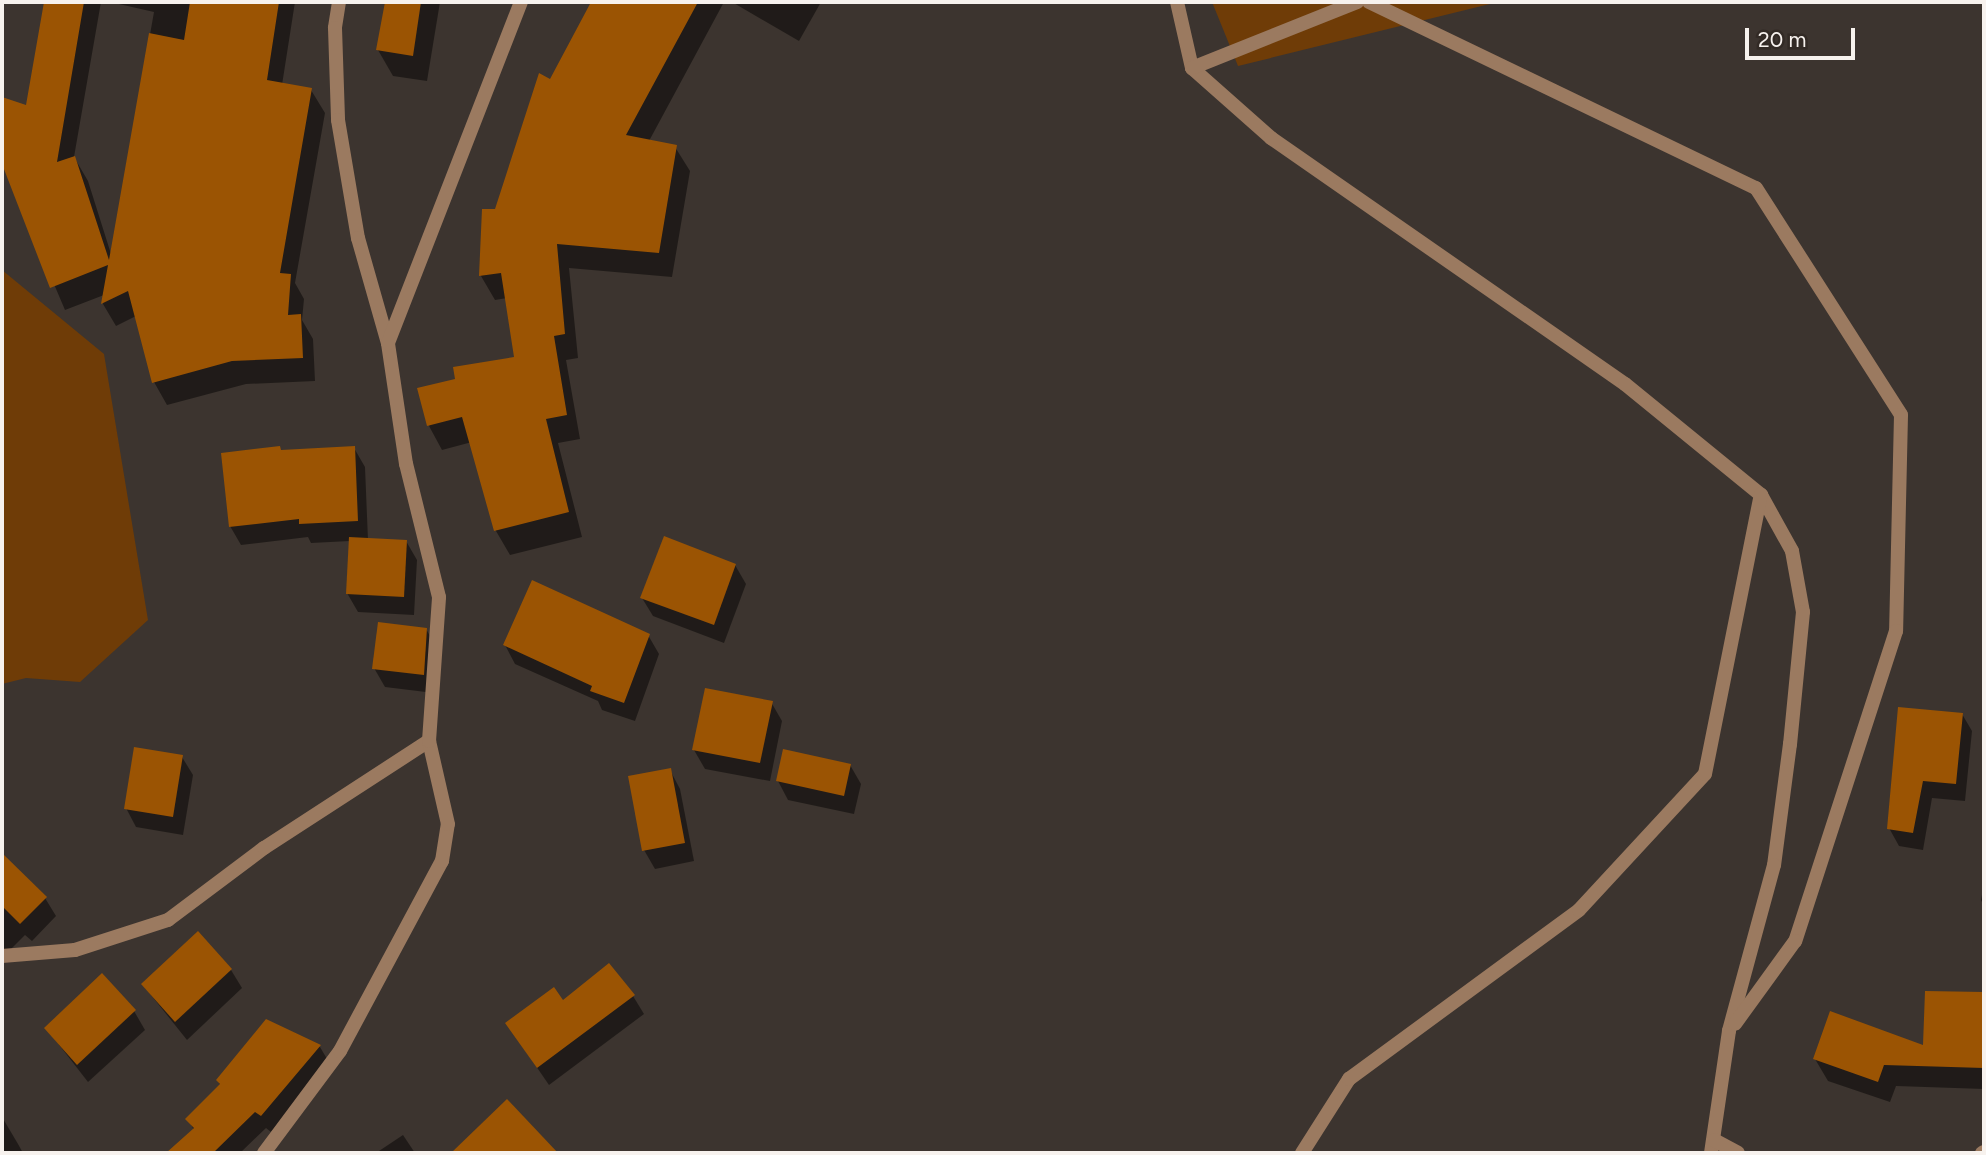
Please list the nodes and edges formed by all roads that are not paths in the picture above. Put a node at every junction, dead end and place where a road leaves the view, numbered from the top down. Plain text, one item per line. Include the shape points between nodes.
1 (340, 2) edge
2 (521, 2) edge
3 (1177, 2) edge
4 (1357, 2) edge
5 (1370, 2) edge
6 (1192, 68) junction
7 (387, 343) junction
8 (1761, 495) junction
9 (429, 741) junction
10 (2, 956) edge
11 (1729, 1031) junction
12 (1712, 1146) edge
13 (272, 1150) edge
14 (1302, 1153) edge
15 (1738, 1153) edge

1 - 7 street via 335,28 338,120 358,238
2 - 7 street
3 - 6 street
4 - 6 street
5 - 11 street via 1756,188 1902,415 1896,631 1795,941
6 - 8 street via 1271,138 1625,384
7 - 9 street via 406,464 439,597
8 - 11 street via 1792,551 1803,612 1774,865
8 - 14 street via 1705,774 1579,910 1349,1079
9 - 10 street via 264,848 168,920 75,950
9 - 13 street via 447,824 442,861 340,1051
11 - 12 street
12 - 15 street

